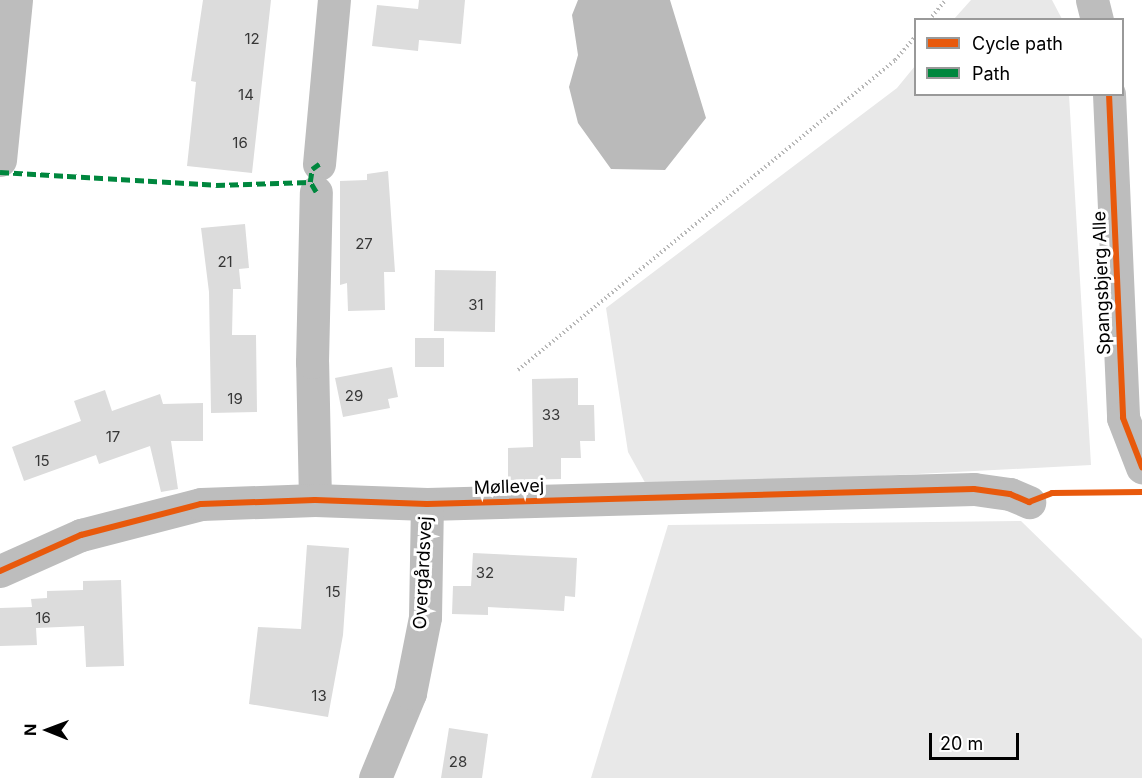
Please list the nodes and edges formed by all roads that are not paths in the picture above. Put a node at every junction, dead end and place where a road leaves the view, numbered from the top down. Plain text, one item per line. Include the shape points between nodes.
1 (16, 0) edge
2 (334, 0) edge
3 (1092, 0) edge
4 (1096, 18) edge
5 (1109, 96) edge
6 (0, 160) edge
7 (1142, 467) edge
8 (315, 500) junction
9 (1029, 502) dead end
10 (427, 504) junction
11 (0, 571) edge
12 (375, 778) edge

1 - 6 street
2 - 8 street via 318,178 312,362
3 - 4 street
5 - 7 street, Spangsbjerg Alle via 1123,418
8 - 10 street, Møllevej
8 - 11 street, Møllevej via 201,504 81,535
9 - 10 street, Møllevej via 1010,494 974,489
10 - 12 street, Overgårdsvej via 425,617 412,682

